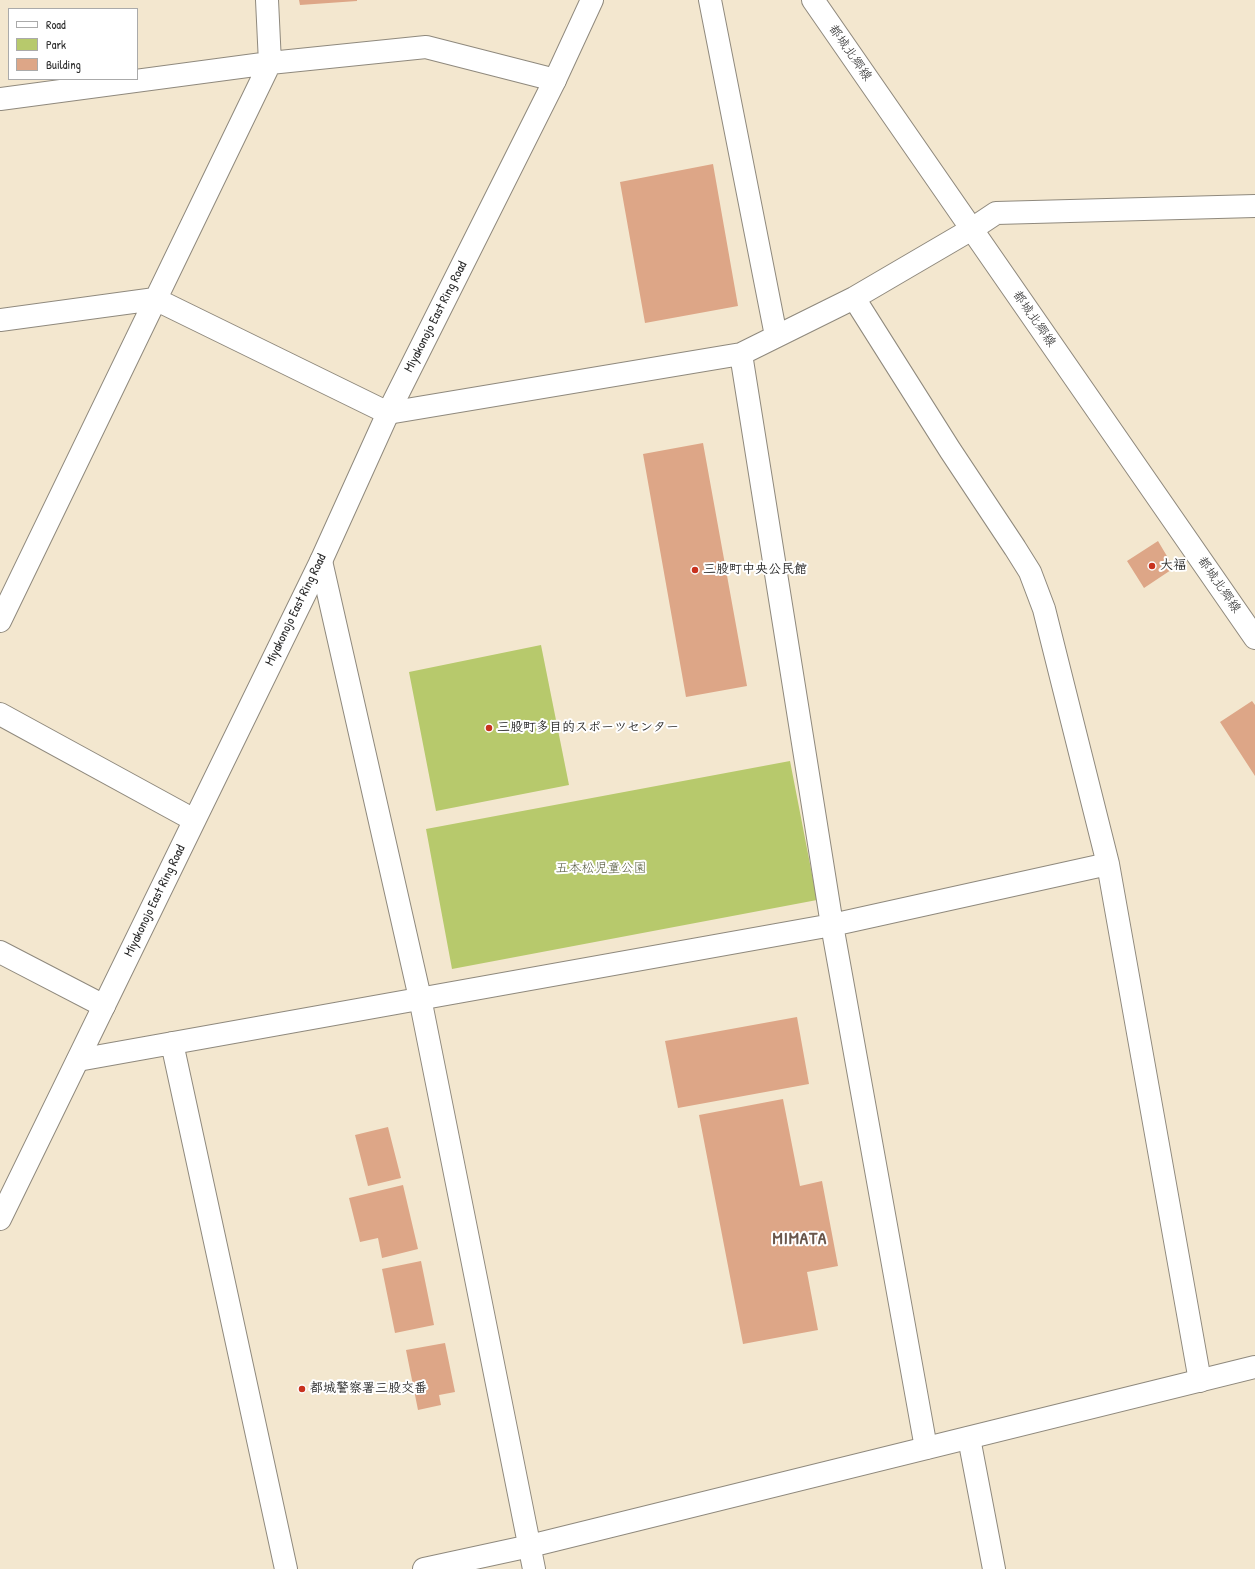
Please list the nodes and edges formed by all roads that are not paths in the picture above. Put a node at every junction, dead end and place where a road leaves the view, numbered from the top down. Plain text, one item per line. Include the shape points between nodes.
1 (267, 0) edge
2 (592, 0) edge
3 (710, 0) edge
4 (813, 0) edge
5 (270, 63) junction
6 (555, 80) junction
7 (0, 99) edge
8 (1255, 206) edge
9 (972, 229) junction
10 (854, 298) junction
11 (155, 299) junction
12 (0, 320) edge
13 (776, 336) junction
14 (741, 354) junction
15 (388, 414) junction
16 (321, 561) junction
17 (0, 621) edge
18 (1255, 638) edge
19 (0, 714) edge
20 (194, 820) junction
21 (1108, 864) junction
22 (832, 925) junction
23 (0, 952) edge
24 (420, 998) junction
25 (104, 1006) junction
26 (172, 1042) junction
27 (78, 1060) junction
28 (0, 1219) edge
29 (1255, 1367) edge
30 (1200, 1381) junction
31 (969, 1438) junction
32 (926, 1448) junction
33 (530, 1546) junction
34 (286, 1569) edge
35 (424, 1569) edge
36 (534, 1569) edge
37 (994, 1569) edge

1 - 5 street
2 - 6 street, Miyakonojo East Ring Road
3 - 13 street
4 - 9 street, 都城北郷線
5 - 6 street via 426,47
5 - 7 street
5 - 11 street
6 - 15 street, Miyakonojo East Ring Road
8 - 9 street via 996,213
9 - 10 street
9 - 18 street, 都城北郷線
10 - 13 street
10 - 21 street via 1030,572 1044,609
11 - 12 street
11 - 15 street
11 - 17 street
13 - 14 street
14 - 15 street
14 - 22 street
15 - 16 street, Miyakonojo East Ring Road
16 - 20 street, Miyakonojo East Ring Road
16 - 24 street
19 - 20 street
20 - 25 street, Miyakonojo East Ring Road
21 - 22 street
21 - 30 street
22 - 24 street
22 - 32 street
23 - 25 street
24 - 26 street
24 - 33 street
25 - 27 street, Miyakonojo East Ring Road
26 - 27 street
26 - 34 street
27 - 28 street, Miyakonojo East Ring Road
29 - 30 street
30 - 31 street
31 - 32 street
31 - 37 street
32 - 33 street
33 - 35 street
33 - 36 street

